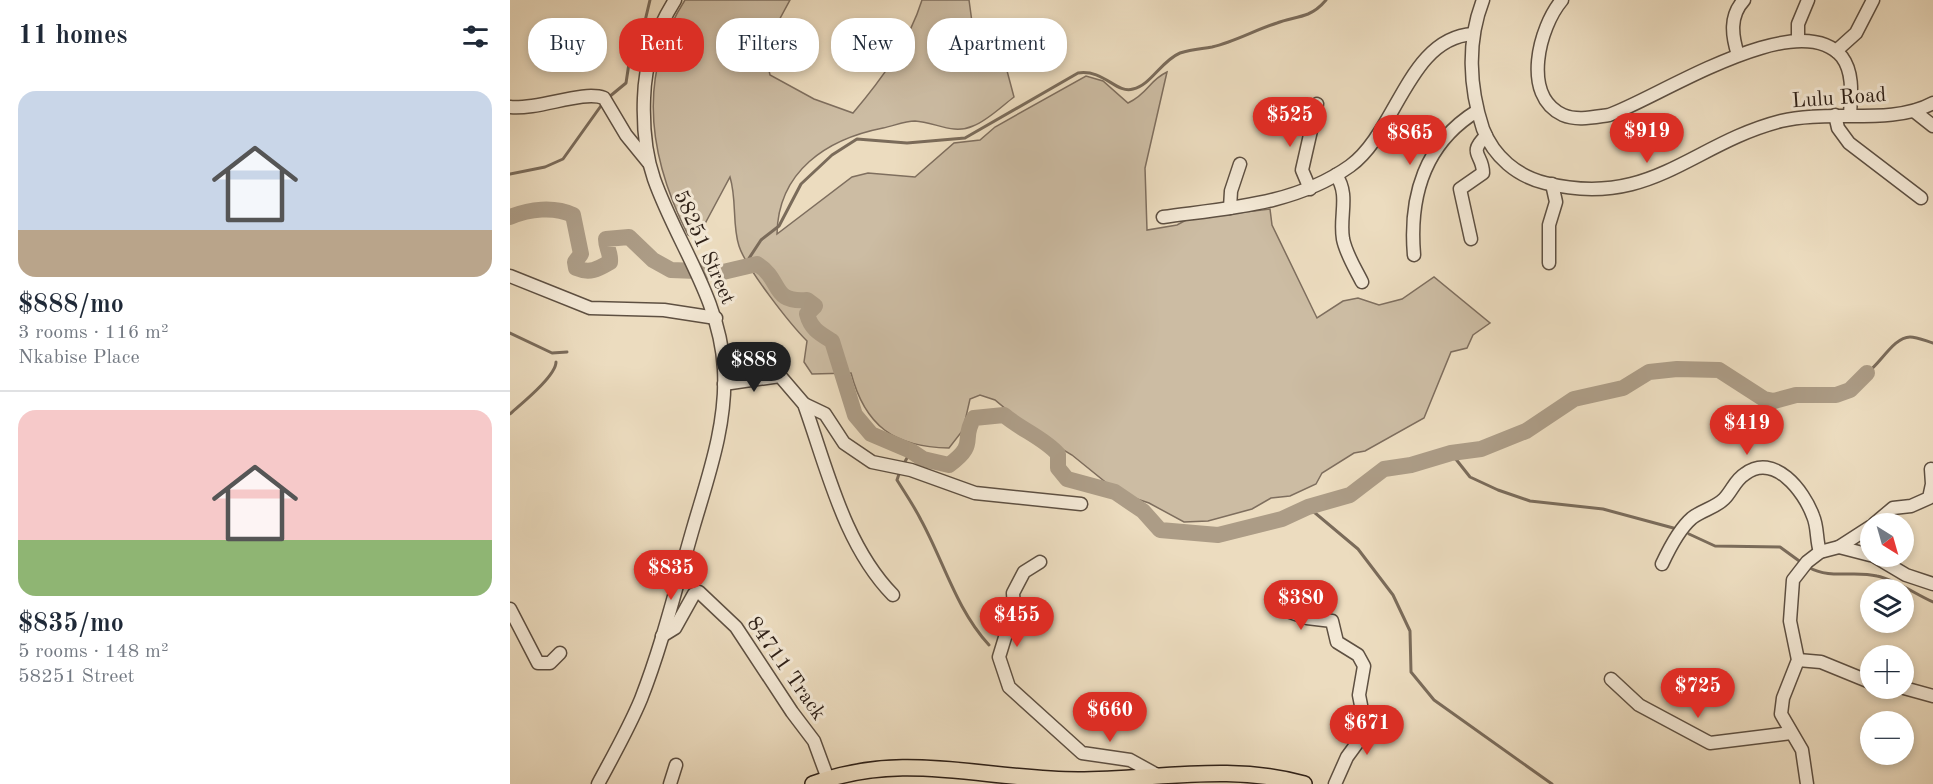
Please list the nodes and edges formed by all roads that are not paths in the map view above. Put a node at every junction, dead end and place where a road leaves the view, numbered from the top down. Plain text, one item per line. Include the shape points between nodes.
1 (675, 0) edge
2 (1483, 0) edge
3 (1562, 0) edge
4 (1744, 0) edge
5 (1808, 0) edge
6 (1873, 0) edge
7 (1473, 34) junction
8 (1798, 40) junction
9 (1836, 51) junction
10 (1738, 55) junction
11 (1933, 103) edge
12 (1317, 104) dead end
13 (510, 106) edge
14 (1477, 111) junction
15 (1914, 111) junction
16 (1835, 115) junction
17 (1850, 115) junction
18 (1933, 126) edge
19 (1486, 136) junction
20 (649, 162) junction
21 (1240, 164) dead end
22 (1336, 175) junction
23 (1552, 184) junction
24 (1310, 189) junction
25 (1921, 198) dead end
26 (1230, 208) junction
27 (1163, 217) dead end
28 (1472, 239) dead end
29 (1414, 255) dead end
30 (1549, 263) dead end
31 (510, 276) edge
32 (1362, 282) dead end
33 (716, 318) junction
34 (724, 384) junction
35 (804, 404) junction
36 (1931, 469) dead end
37 (1081, 504) dead end
38 (1887, 513) edge
39 (1860, 533) edge
40 (1839, 547) junction
41 (1820, 552) junction
42 (1860, 553) edge
43 (1040, 562) dead end
44 (1662, 564) dead end
45 (1892, 567) edge
46 (1933, 584) edge
47 (893, 595) dead end
48 (510, 609) edge
49 (1287, 611) dead end
50 (662, 636) junction
51 (560, 653) dead end
52 (1798, 660) junction
53 (1860, 678) edge
54 (1611, 679) dead end
55 (1914, 691) edge
56 (1933, 696) edge
57 (1791, 733) junction
58 (676, 765) dead end
59 (1159, 776) junction
60 (828, 779) junction
61 (1109, 782) edge
62 (598, 784) edge
63 (670, 784) edge
64 (813, 784) edge
65 (1304, 784) edge
66 (1335, 784) edge
67 (1807, 784) edge

1 - 20 street, 58251 Street via 660,27 646,72 643,125
2 - 7 street, Lulu Road
3 - 10 street via 1537,54 1546,97 1561,114 1609,115 1630,108
4 - 10 street via 1734,21 1733,39
5 - 8 street via 1798,24
6 - 9 street via 1856,33
7 - 14 street, Lulu Road
7 - 22 street via 1449,39 1428,57 1365,152
8 - 9 street
8 - 10 street
9 - 17 street via 1850,78
11 - 15 street, Lulu Road
12 - 24 street via 1302,170
13 - 20 street via 532,108 580,98 604,98 626,135
14 - 19 street, Lulu Road
14 - 29 street via 1446,135 1434,149 1423,174 1412,227
15 - 17 street, Lulu Road
15 - 18 street
16 - 17 street, Lulu Road
16 - 23 street, Lulu Road via 1794,118 1764,126 1635,184 1601,189
16 - 25 street via 1838,128 1849,143
19 - 23 street, Lulu Road via 1515,171
19 - 28 street via 1475,152 1483,173 1460,189
20 - 33 street, 58251 Street
21 - 26 street via 1231,190
22 - 24 street
22 - 32 street via 1344,196 1344,241
23 - 30 street via 1556,207 1549,225
24 - 26 street
26 - 27 street
31 - 33 street via 590,308 664,310
33 - 34 street, 58251 Street
34 - 35 street via 780,376
34 - 50 street, 58251 Street via 716,449
35 - 37 street via 825,414 844,443 872,462 918,472 975,493
35 - 47 street via 847,524 867,561
36 - 38 street via 1929,498
39 - 40 street
40 - 41 street
40 - 42 street
41 - 44 street via 1815,521 1807,504 1785,476 1764,468 1745,473 1724,499 1692,518
41 - 52 street via 1793,580 1790,621
43 - 59 street via 1024,573 1013,593 1014,608 999,657 1009,687 1082,753 1130,760
45 - 46 street
48 - 51 street via 538,663 550,663
49 - 66 street via 1330,620 1337,642 1358,655 1364,666 1359,695 1366,724 1364,736 1347,758
50 - 60 street, 84711 Track via 675,628 696,592 711,601 736,627 814,741
50 - 62 street, 58251 Street via 641,698
52 - 53 street via 1821,662
52 - 57 street via 1781,705 1781,714
54 - 57 street via 1639,705 1710,744
55 - 56 street
57 - 67 street via 1802,750
58 - 63 street
59 - 61 main road
59 - 65 main road via 1244,773
60 - 61 main road via 904,766 979,775
60 - 64 main road

